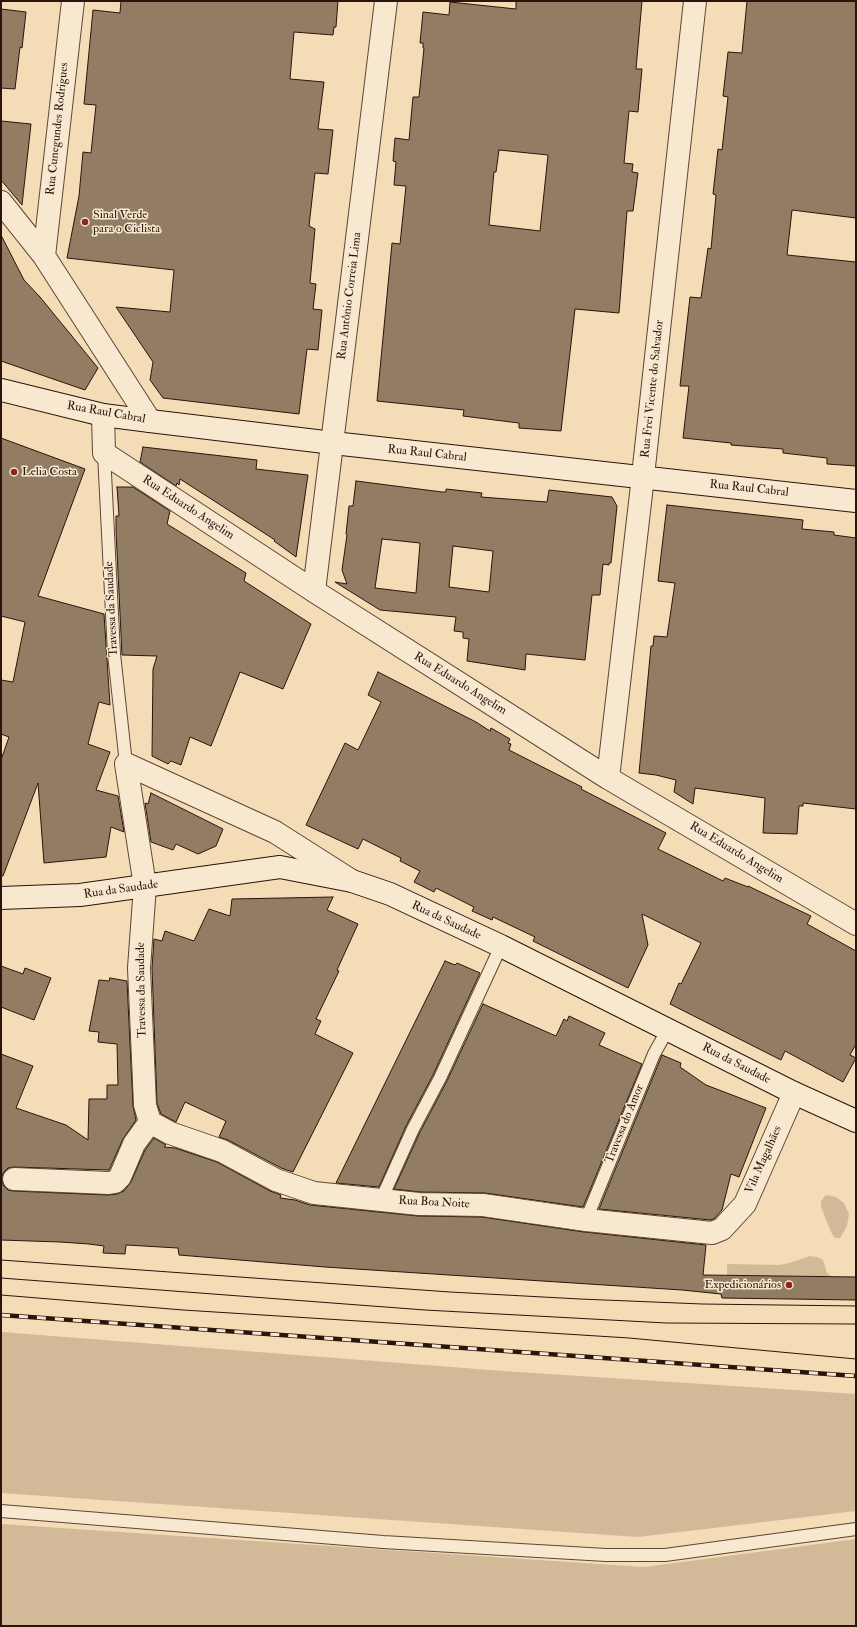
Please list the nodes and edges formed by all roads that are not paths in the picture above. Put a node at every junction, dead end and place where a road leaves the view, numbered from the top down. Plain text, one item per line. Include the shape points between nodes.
1 (73, 1) edge
2 (386, 1) edge
3 (695, 1) edge
4 (1, 202) edge
5 (44, 256) junction
6 (1, 390) edge
7 (103, 415) junction
8 (150, 421) junction
9 (333, 443) junction
10 (104, 453) junction
11 (643, 478) junction
12 (856, 501) edge
13 (314, 592) junction
14 (126, 764) junction
15 (608, 778) junction
16 (352, 881) junction
17 (145, 886) junction
18 (1, 898) edge
19 (856, 924) edge
20 (501, 946) junction
21 (668, 1029) junction
22 (794, 1093) junction
23 (856, 1121) edge
24 (150, 1122) junction
25 (14, 1179) dead end
26 (381, 1200) junction
27 (586, 1220) junction
28 (729, 1222) joint
29 (1, 1511) edge
30 (856, 1529) edge

1 - 5 street, Rua Cunegundes Rodrigues
2 - 9 street, Rua Antônio Correia Lima
3 - 11 street, Rua Frei Vicente do Salvador
4 - 5 street
5 - 8 street
6 - 7 street, Rua Raul Cabral
7 - 8 street, Rua Raul Cabral
7 - 10 street
8 - 9 street, Rua Raul Cabral
9 - 11 street, Rua Raul Cabral
9 - 13 street, Rua Antônio Correia Lima
10 - 13 street, Rua Eduardo Angelim
10 - 14 lane, Travessa da Saudade via 114,654
11 - 12 street, Rua Raul Cabral
11 - 15 street, Rua Frei Vicente do Salvador
13 - 15 street, Rua Eduardo Angelim
14 - 16 street via 275,832
14 - 17 street, Travessa da Saudade
15 - 19 street, Rua Eduardo Angelim
16 - 17 street, Rua da Saudade via 280,867
16 - 20 street, Rua da Saudade via 390,894
17 - 18 street, Rua da Saudade via 80,895
17 - 24 street, Travessa da Saudade via 139,968 145,1105
20 - 21 street, Rua da Saudade
20 - 26 lane
21 - 22 street, Rua da Saudade
21 - 27 lane, Travessa do Amor via 654,1054
22 - 23 street, Rua da Saudade
22 - 28 street, Vila Magalhães via 744,1204
24 - 25 street via 134,1144 120,1177 115,1182 109,1184
24 - 26 street, Rua Boa Noite via 170,1133 222,1151 276,1180 314,1193
26 - 27 street, Rua Boa Noite via 419,1204 483,1205
27 - 28 street, Rua Boa Noite via 712,1233 722,1229
29 - 30 lane via 383,1542 606,1555 665,1554

